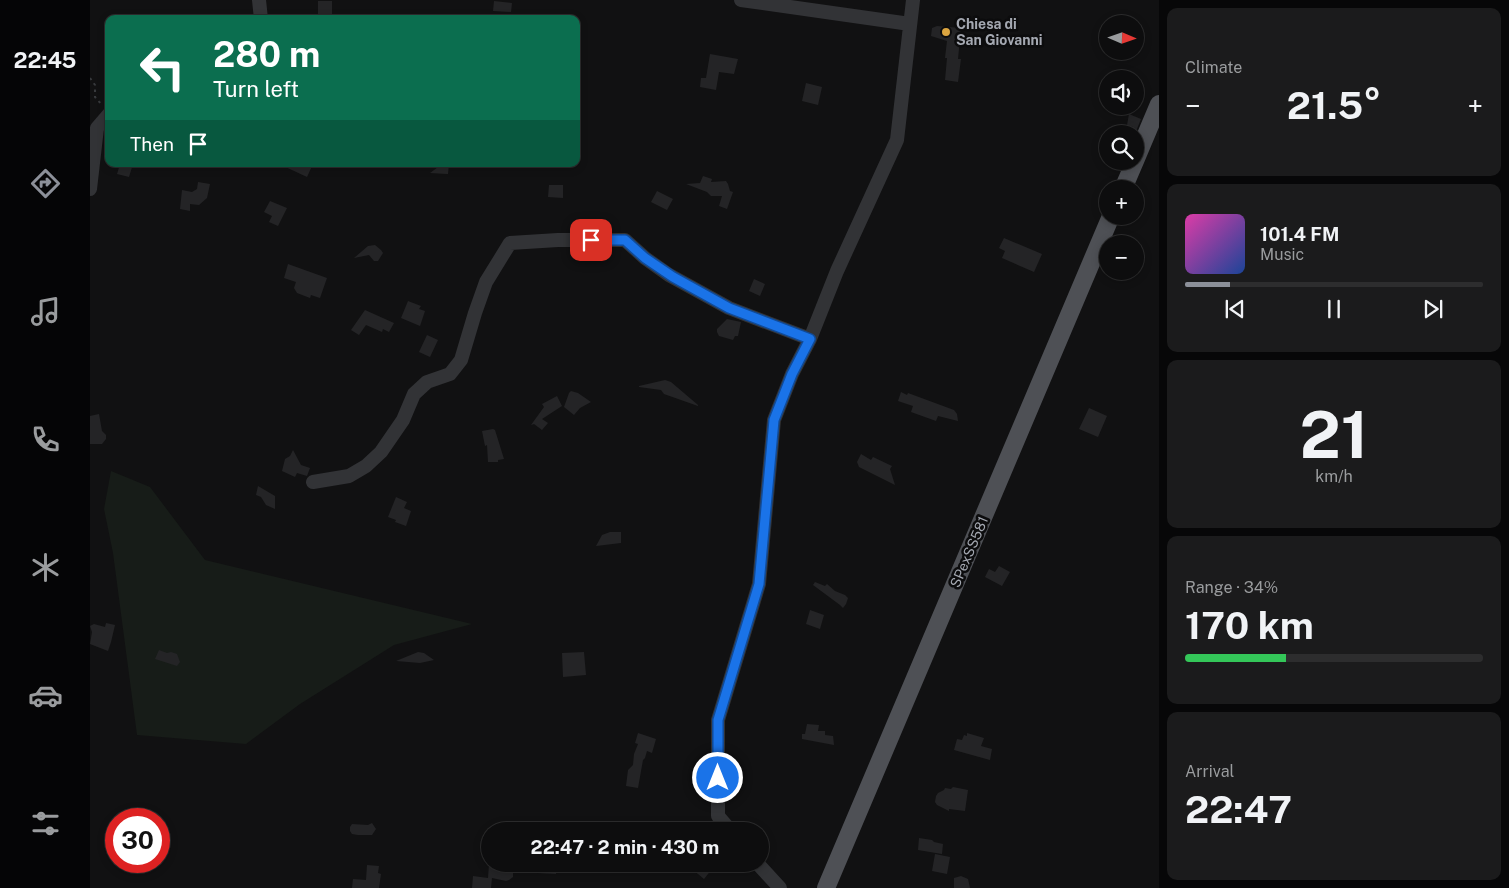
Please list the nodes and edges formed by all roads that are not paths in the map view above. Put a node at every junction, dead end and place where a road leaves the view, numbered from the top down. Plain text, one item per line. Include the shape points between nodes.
1 (259, 0) edge
2 (741, 0) edge
3 (913, 0) edge
4 (261, 15) edge
5 (910, 24) junction
6 (1159, 104) edge
7 (105, 113) edge
8 (1144, 140) edge
9 (90, 188) edge
10 (1107, 225) edge
11 (810, 339) junction
12 (313, 482) dead end
13 (723, 822) edge
14 (765, 872) edge
15 (780, 888) edge
16 (826, 888) edge

1 - 4 street
2 - 5 street
3 - 5 street
5 - 11 street via 897,140 837,271
6 - 8 main road
7 - 9 street via 97,128
10 - 16 main road, SPexSS581
11 - 12 street via 729,308 673,277 625,240 510,244 486,282 461,360 450,374 428,382 414,394 403,420 381,452 366,466 349,476
11 - 13 street via 774,420 759,584 718,720 718,816
14 - 15 street

